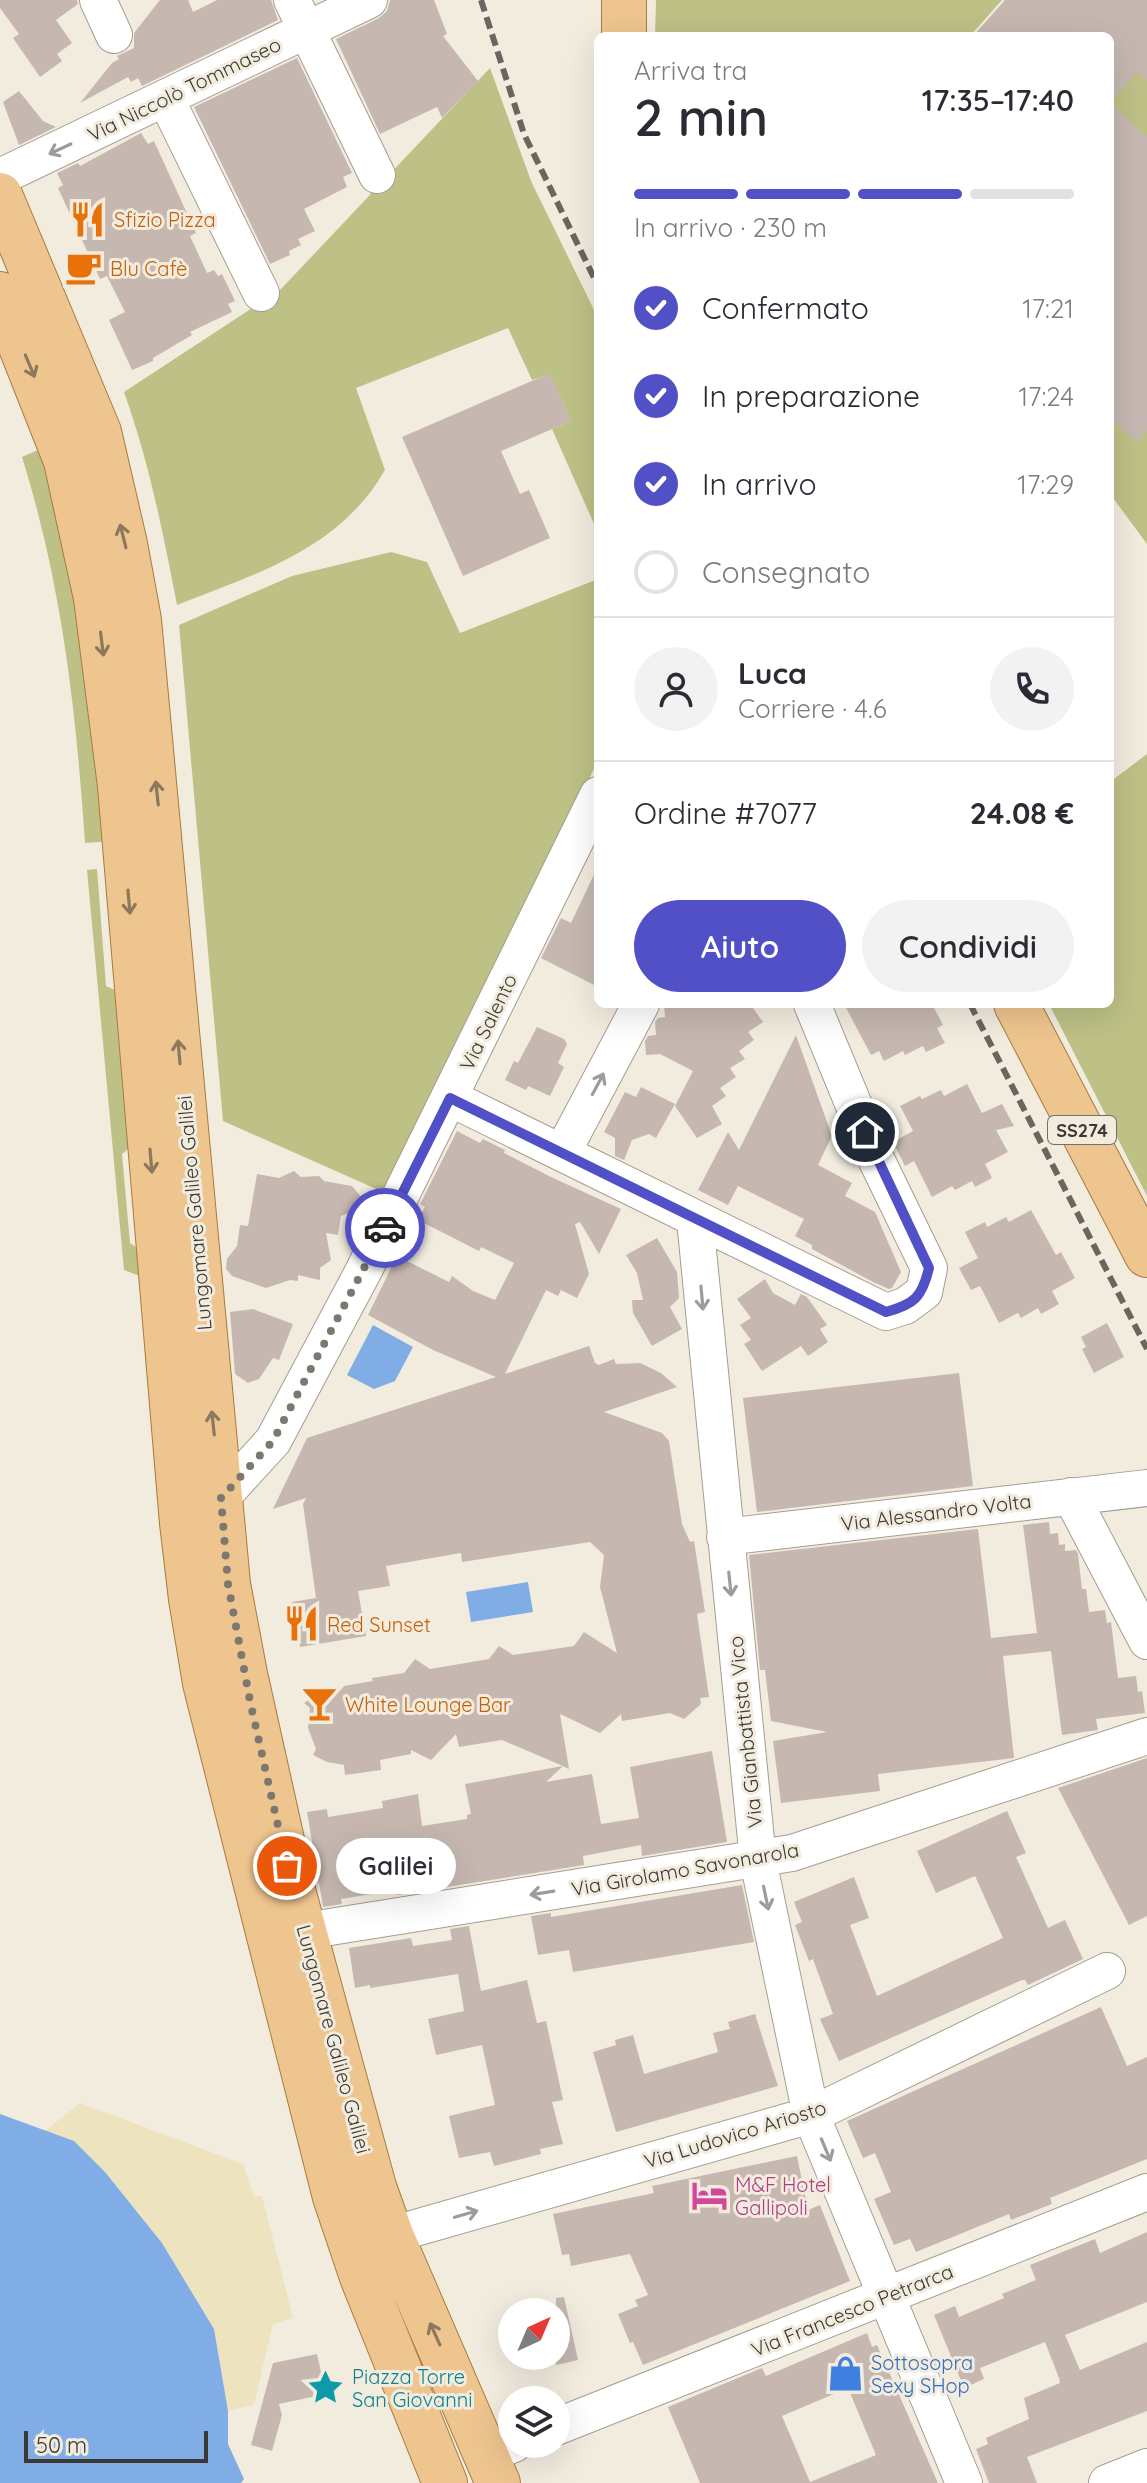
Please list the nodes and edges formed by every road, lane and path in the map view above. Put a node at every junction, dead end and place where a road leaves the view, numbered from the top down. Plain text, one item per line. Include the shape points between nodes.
1 (98, 0) edge
2 (369, 0) edge
3 (624, 0) edge
4 (299, 15) edge
5 (624, 32) edge
6 (114, 35) dead end
7 (166, 99) junction
8 (377, 175) dead end
9 (0, 177) edge
10 (0, 195) edge
11 (261, 293) dead end
12 (0, 294) edge
13 (594, 803) edge
14 (639, 1008) edge
15 (814, 1008) edge
16 (1018, 1008) edge
17 (450, 1098) junction
18 (562, 1153) junction
19 (695, 1220) junction
20 (1147, 1255) edge
21 (1147, 1488) edge
22 (1071, 1496) junction
23 (202, 1500) junction
24 (725, 1537) junction
25 (1147, 1641) edge
26 (1147, 1736) edge
27 (758, 1860) junction
28 (287, 1934) junction
29 (1107, 1971) dead end
30 (811, 2115) junction
31 (1147, 2192) edge
32 (371, 2240) junction
33 (887, 2296) junction
34 (570, 2421) edge
35 (499, 2461) edge
36 (1147, 2467) edge
37 (442, 2477) edge
38 (964, 2483) edge
39 (1107, 2483) edge

1 - 6 street
2 - 4 street, Via Niccolò Tommaseo
3 - 5 main road
4 - 7 street, Via Niccolò Tommaseo
4 - 8 street
7 -> 9 street, Via Niccolò Tommaseo
7 - 11 street
23 -> 10 main road, Lungomare Galileo Galilei via 139,620 99,432
12 -> 23 main road, Lungomare Galileo Galilei via 66,461 96,598
13 - 17 street, Via Salento
18 -> 14 street
15 - 19 street via 877,1161 929,1268 924,1292 886,1312
16 - 20 main road, SS274
17 - 18 street
17 - 23 street, Via Salento via 273,1441
18 - 19 street
19 -> 24 street, Via Gianbattista Vico
21 - 22 street, Via Alessandro Volta
22 - 24 street, Via Alessandro Volta
22 - 25 street
23 - 28 main road, Lungomare Galileo Galilei via 191,1599 205,1683
24 -> 27 street, Via Gianbattista Vico
26 - 27 street, Via Girolamo Savonarola
27 -> 28 street, Via Girolamo Savonarola
27 -> 30 street, Via Gianbattista Vico
28 - 32 main road, Lungomare Galileo Galilei via 335,2197
29 - 30 street, Via Ludovico Ariosto
32 -> 30 street, Via Ludovico Ariosto
30 -> 33 street, Via Gianbattista Vico
31 - 33 street, Via Francesco Petrarca
35 -> 32 main road
32 - 37 main road
33 - 34 street, Via Francesco Petrarca
33 - 38 street, Via Gianbattista Vico
35 - 37 main road
36 - 39 street

